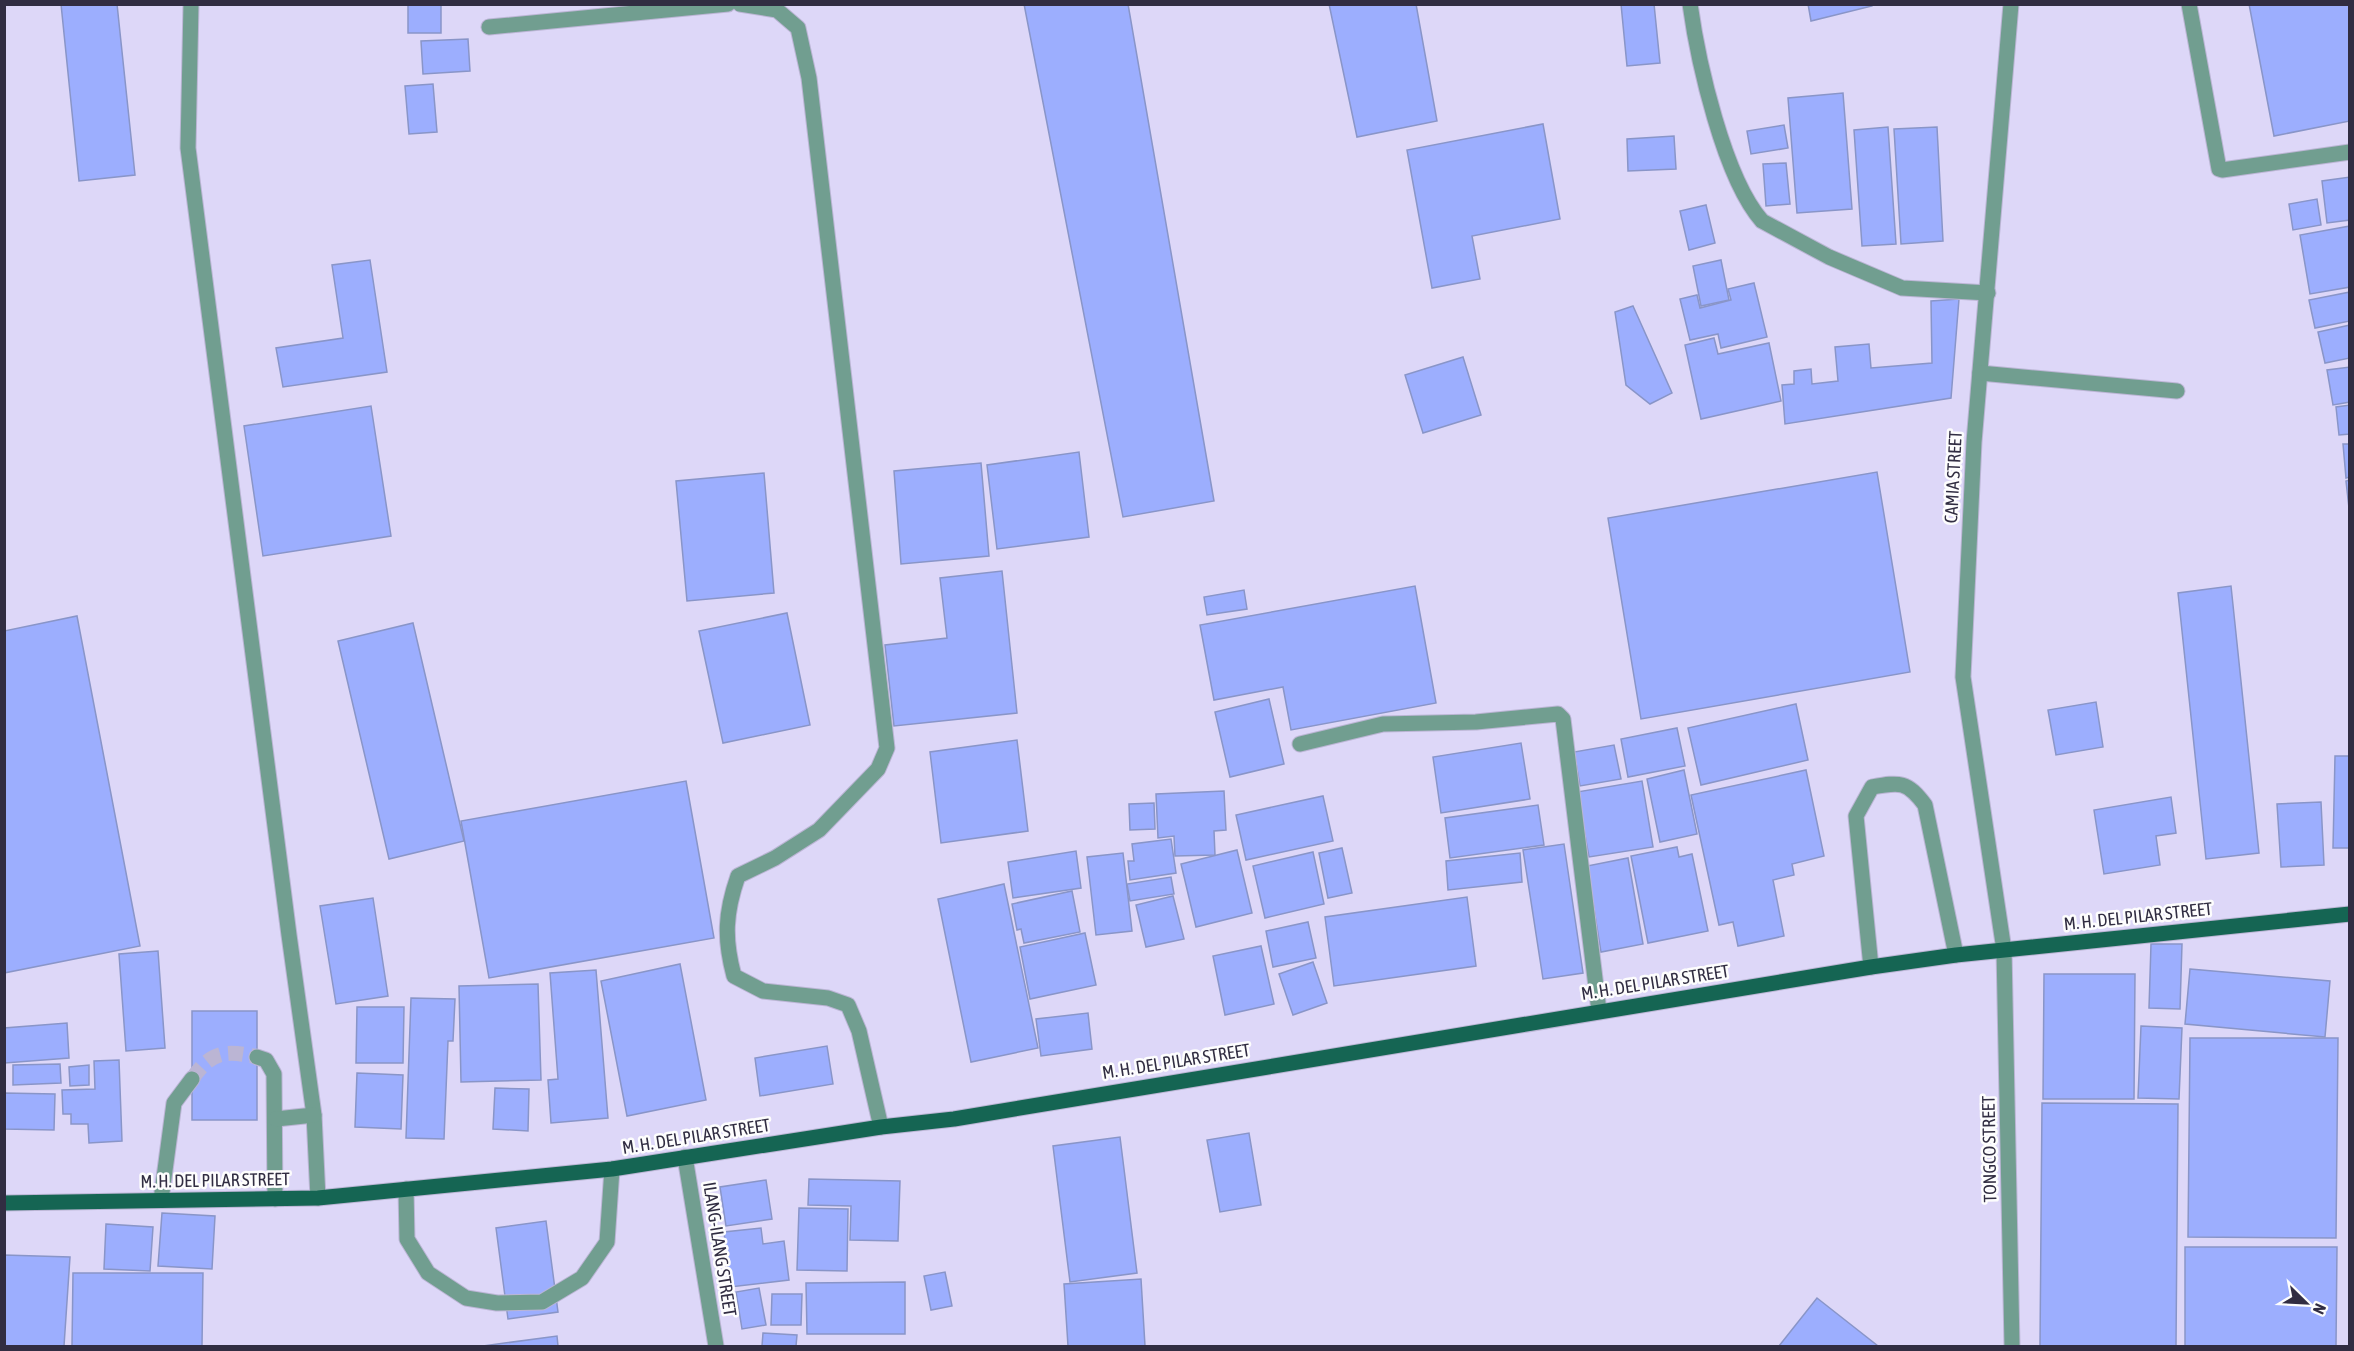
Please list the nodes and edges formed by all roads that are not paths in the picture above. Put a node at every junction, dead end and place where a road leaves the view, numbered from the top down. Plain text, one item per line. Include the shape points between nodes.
1 (191, 4) edge
2 (728, 4) edge
3 (740, 4) edge
4 (1690, 4) edge
5 (2011, 4) edge
6 (2188, 4) edge
7 (489, 27) dead end
8 (2349, 152) edge
9 (1988, 293) junction
10 (1980, 373) junction
11 (2177, 391) dead end
12 (1300, 744) dead end
13 (2349, 914) edge
14 (2004, 950) junction
15 (1956, 955) junction
16 (1871, 967) junction
17 (1599, 1011) junction
18 (257, 1057) dead end
19 (192, 1079) tunnel mouth
20 (315, 1115) junction
21 (276, 1119) junction
22 (881, 1127) junction
23 (685, 1157) junction
24 (612, 1169) junction
25 (406, 1189) junction
26 (318, 1198) junction
27 (275, 1199) junction
28 (161, 1200) junction
29 (4, 1203) edge
30 (716, 1347) edge
31 (2012, 1347) edge

1 - 20 street via 188,148
2 - 7 street
3 - 22 street via 777,9 798,28 809,78 887,747 878,769 819,830 738,876 728,903 726,947 734,976 763,991 828,998 848,1005 859,1031
4 - 9 street via 1698,58 1732,167 1762,221 1829,257 1902,288
5 - 9 street, CAMIA STREET
6 - 8 street via 2218,169
9 - 10 street, CAMIA STREET
10 - 11 street
10 - 14 street, CAMIA STREET via 1963,677
12 - 17 street via 1383,724 1476,722 1558,714 1563,718
13 - 14 main road, M. H. DEL PILAR STREET
14 - 15 main road, M. H. DEL PILAR STREET
14 - 31 street, TONGCO STREET
15 - 16 main road, M. H. DEL PILAR STREET
15 - 16 street via 1925,805 1914,789 1897,783 1872,787 1856,816
16 - 17 main road, M. H. DEL PILAR STREET
17 - 22 main road, M. H. DEL PILAR STREET via 954,1119
18 - 21 street via 266,1060 274,1074
19 - 28 street via 174,1103
20 - 21 street
20 - 26 street
21 - 27 street
22 - 23 main road, M. H. DEL PILAR STREET
23 - 24 main road, M. H. DEL PILAR STREET
23 - 30 street, ILANG-ILANG STREET
24 - 25 main road, M. H. DEL PILAR STREET
24 - 25 street via 607,1242 582,1278 542,1302 497,1303 466,1298 428,1273 407,1239
25 - 26 main road, M. H. DEL PILAR STREET
26 - 27 main road, M. H. DEL PILAR STREET
27 - 28 main road, M. H. DEL PILAR STREET
28 - 29 main road, M. H. DEL PILAR STREET

